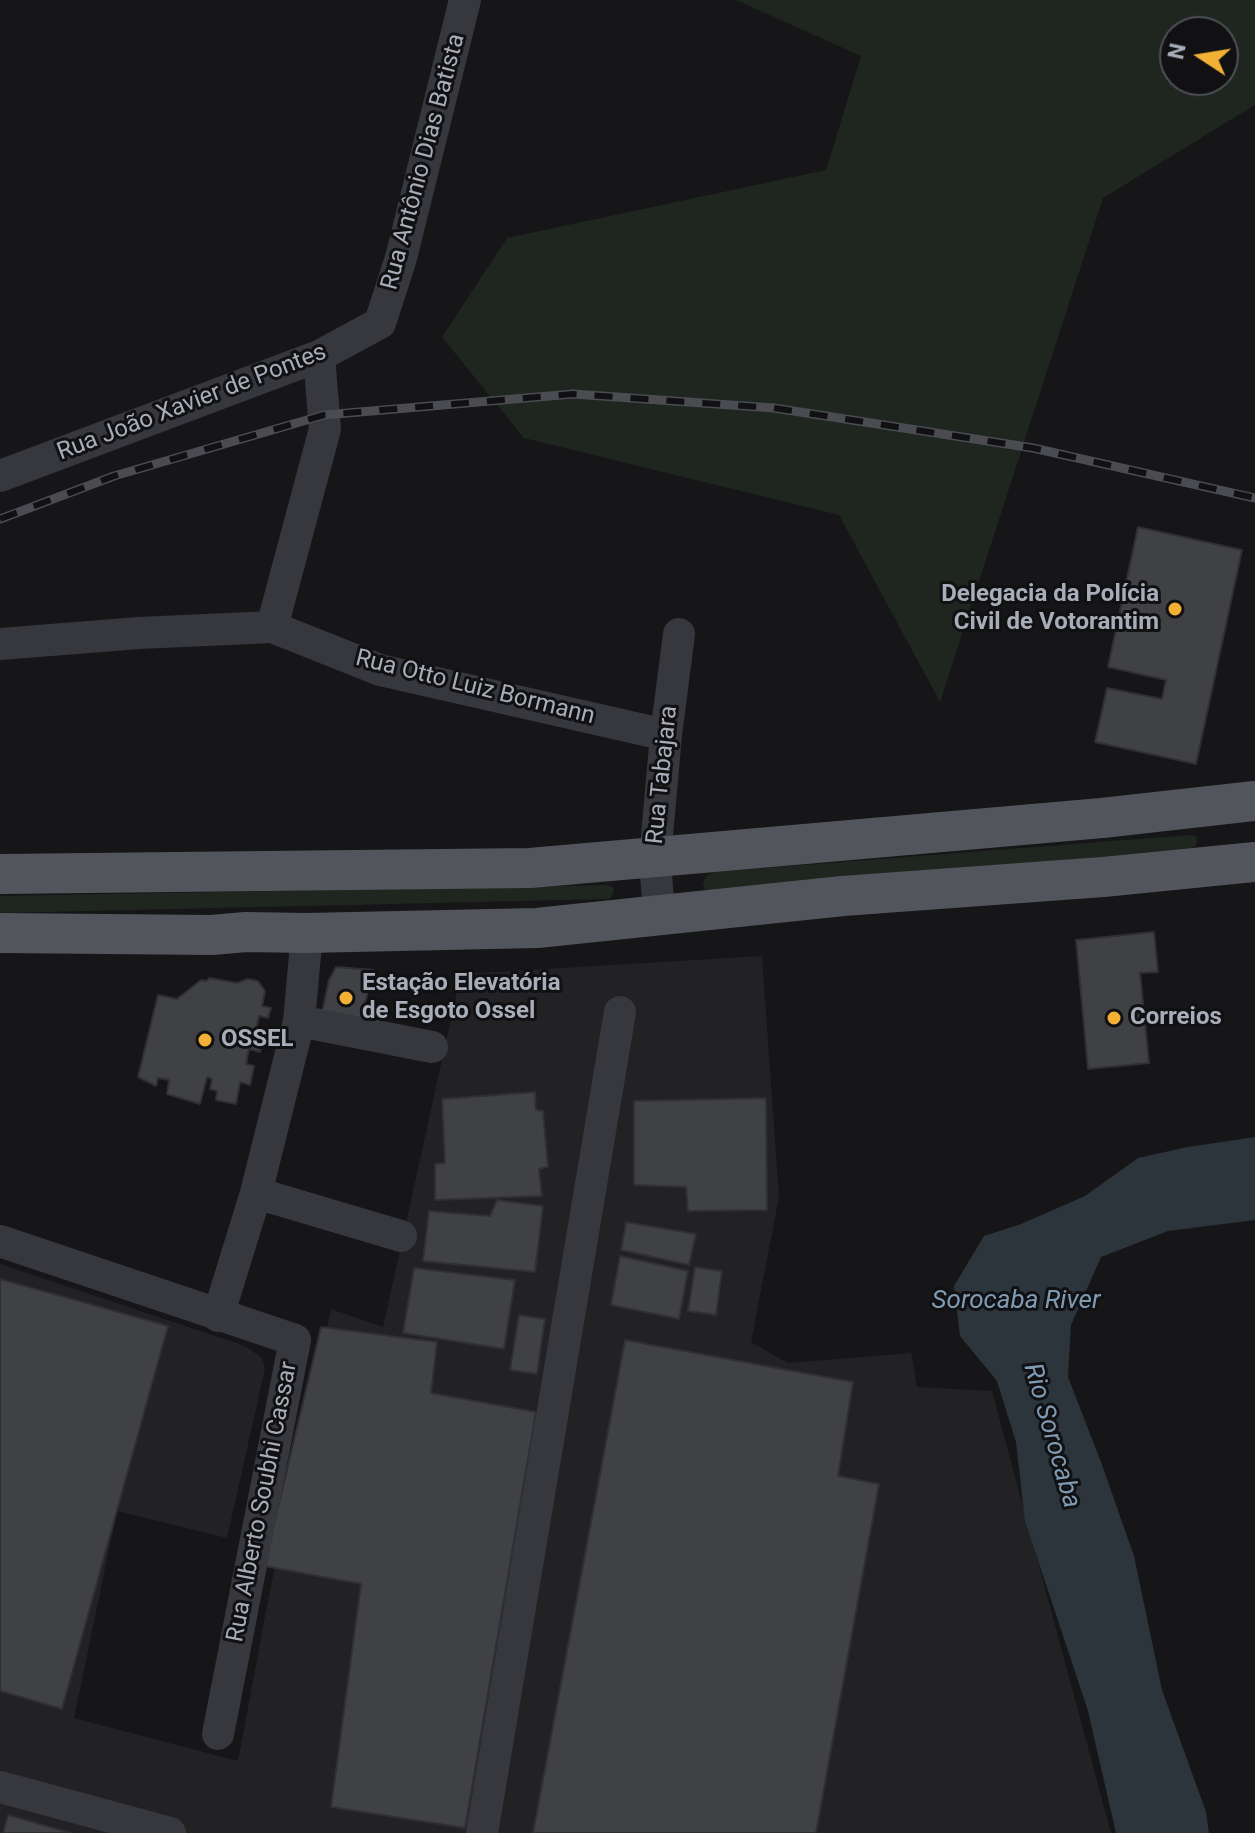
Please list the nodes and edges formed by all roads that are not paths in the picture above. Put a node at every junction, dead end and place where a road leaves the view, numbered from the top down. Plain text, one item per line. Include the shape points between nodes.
1 (465, 0) edge
2 (380, 323) joint
3 (319, 356) junction
4 (0, 476) edge
5 (272, 627) junction
6 (679, 634) dead end
7 (0, 644) edge
8 (666, 735) junction
9 (1237, 803) edge
10 (655, 858) junction
11 (1240, 864) edge
12 (0, 874) edge
13 (659, 917) junction
14 (0, 933) edge
15 (307, 933) junction
16 (620, 1012) dead end
17 (299, 1021) junction
18 (432, 1047) dead end
19 (256, 1193) junction
20 (401, 1236) dead end
21 (0, 1241) edge
22 (218, 1316) junction
23 (218, 1734) dead end
24 (0, 1787) edge
25 (170, 1833) edge
26 (482, 1833) edge

1 - 2 street, Rua Antônio Dias Batista
2 - 3 street, Rua João Xavier de Pontes
3 - 4 street, Rua João Xavier de Pontes
3 - 5 street via 325,429
5 - 7 street, Rua Otto Luiz Bormann
5 - 8 street, Rua Otto Luiz Bormann via 380,670
6 - 8 street, Rua Tabajara
8 - 10 street, Rua Tabajara
9 - 10 main road
9 - 11 main road
10 - 12 main road via 530,868
10 - 13 street, Rua Tabajara
11 - 13 main road via 843,896
13 - 15 main road via 537,928
14 - 15 main road
15 - 17 street
16 - 26 street
17 - 18 street
17 - 19 street
19 - 20 street
19 - 22 street
21 - 22 street, Rua Alberto Soubhi Cassar
22 - 23 street, Rua Alberto Soubhi Cassar via 295,1340
24 - 25 street

